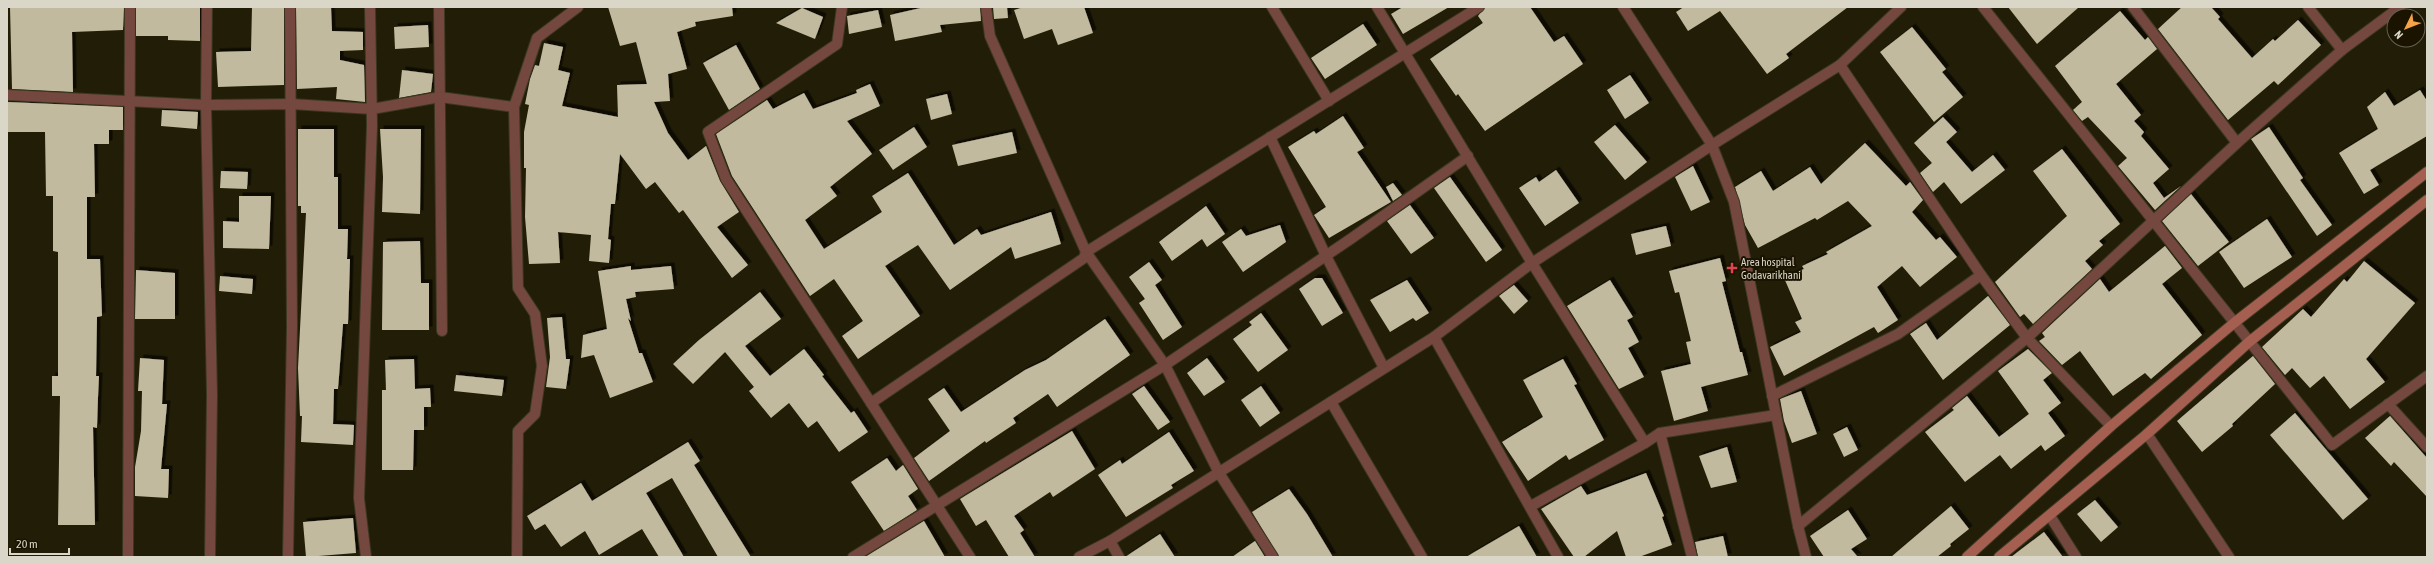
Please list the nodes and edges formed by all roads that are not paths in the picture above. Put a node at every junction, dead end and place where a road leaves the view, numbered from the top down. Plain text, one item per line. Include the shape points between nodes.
1 (130, 7) edge
2 (207, 7) edge
3 (290, 7) edge
4 (370, 7) edge
5 (439, 7) edge
6 (578, 7) edge
7 (842, 7) edge
8 (986, 7) edge
9 (1272, 7) edge
10 (1378, 7) edge
11 (1479, 7) edge
12 (1624, 7) edge
13 (1901, 7) edge
14 (1983, 7) edge
15 (2133, 7) edge
16 (2308, 7) edge
17 (2400, 7) edge
18 (2342, 50) junction
19 (1405, 52) junction
20 (1840, 65) junction
21 (7, 95) edge
22 (440, 97) junction
23 (130, 100) junction
24 (1329, 101) junction
25 (291, 104) junction
26 (206, 105) junction
27 (514, 107) junction
28 (372, 109) junction
29 (1270, 137) junction
30 (2237, 143) junction
31 (1712, 144) junction
32 (1468, 156) junction
33 (2427, 172) edge
34 (2427, 200) edge
35 (2152, 220) junction
36 (1086, 252) junction
37 (1326, 256) junction
38 (1532, 263) junction
39 (1981, 275) junction
40 (2234, 323) junction
41 (442, 331) dead end
42 (1434, 337) junction
43 (2027, 338) junction
44 (2249, 342) junction
45 (1165, 365) junction
46 (1384, 368) junction
47 (2427, 376) edge
48 (1772, 396) junction
49 (1331, 402) junction
50 (871, 403) junction
51 (2388, 404) junction
52 (1776, 415) junction
53 (2110, 426) junction
54 (1660, 433) junction
55 (2147, 434) junction
56 (1645, 443) junction
57 (2427, 447) edge
58 (1219, 473) junction
59 (937, 506) junction
60 (1531, 506) junction
61 (2050, 516) junction
62 (1798, 526) junction
63 (1110, 541) junction
64 (128, 557) edge
65 (210, 557) edge
66 (288, 557) edge
67 (366, 557) edge
68 (517, 557) edge
69 (853, 557) edge
70 (970, 557) edge
71 (1079, 557) edge
72 (1119, 557) edge
73 (1273, 557) edge
74 (1422, 557) edge
75 (1558, 557) edge
76 (1692, 557) edge
77 (1806, 557) edge
78 (1967, 557) edge
79 (1999, 557) edge
80 (2076, 557) edge
81 (2229, 557) edge

1 - 23 street
2 - 26 street
3 - 25 street
4 - 28 street
5 - 22 street
6 - 27 street via 537,38
7 - 50 street via 838,44 708,132 726,179
8 - 36 street via 990,36
9 - 24 street
10 - 19 street
11 - 19 street
12 - 31 street
13 - 20 street
14 - 35 street
15 - 30 street
16 - 18 street
17 - 18 street
18 - 30 street
19 - 24 street
19 - 32 street
20 - 31 street
20 - 39 street
21 - 23 street
22 - 27 street
22 - 28 street
22 - 41 street
23 - 26 street
23 - 64 street
24 - 29 street
25 - 26 street
25 - 28 street
25 - 66 street via 292,326
26 - 65 street via 212,395
27 - 68 street via 518,288 535,314 542,366 535,414 518,431
28 - 67 street via 359,498
29 - 36 street
29 - 37 street
30 - 35 street
31 - 38 street
31 - 48 street via 1734,202
32 - 37 street
32 - 38 street
33 - 40 main road
34 - 44 main road
35 - 40 street
35 - 43 street
36 - 45 street
36 - 50 street via 1084,258
37 - 45 street
37 - 46 street
38 - 42 street
38 - 56 street
39 - 43 street
39 - 48 street via 1898,334
40 - 44 street
40 - 53 main road
42 - 46 street
42 - 60 street
43 - 53 street
43 - 62 street
44 - 51 street via 2332,445
44 - 55 main road
45 - 58 street
45 - 59 street
46 - 49 street
47 - 51 street
48 - 52 street
49 - 58 street
49 - 74 street
50 - 59 street
51 - 57 street
52 - 54 street
52 - 62 street
53 - 78 main road
54 - 56 street
54 - 76 street
55 - 61 main road
55 - 81 street
56 - 60 street
58 - 63 street
58 - 73 street
59 - 69 street
59 - 70 street
60 - 75 street
61 - 79 main road
61 - 80 street
62 - 77 street
63 - 71 street
63 - 72 street

